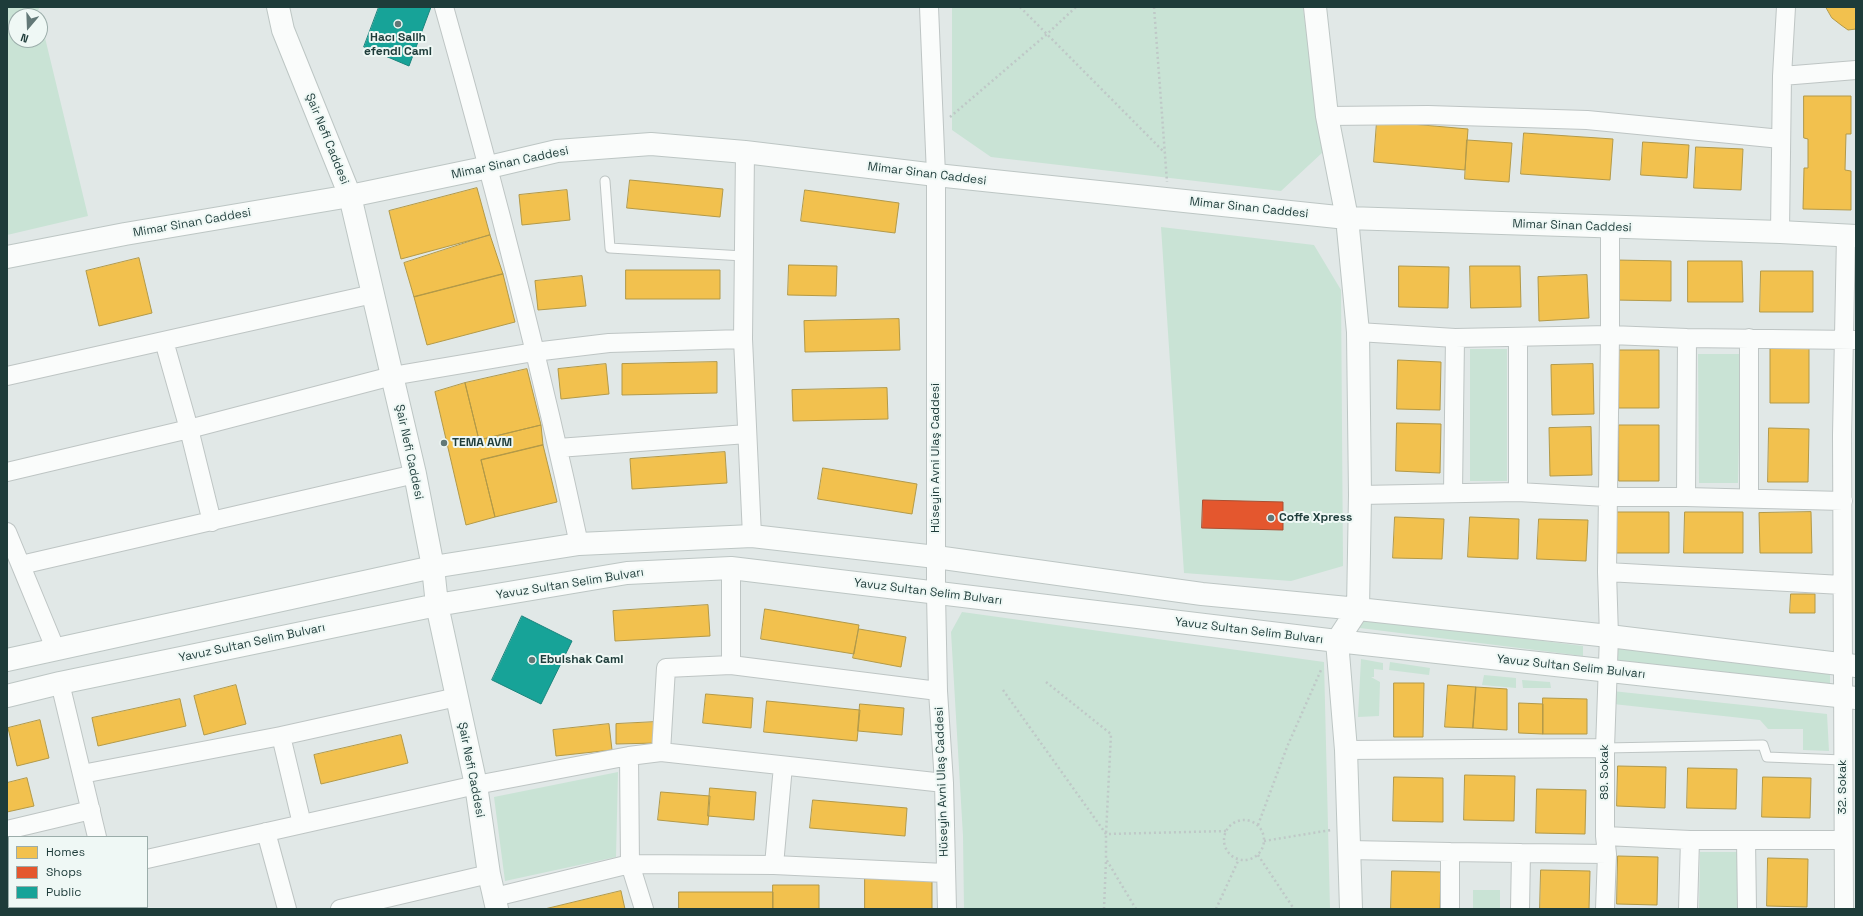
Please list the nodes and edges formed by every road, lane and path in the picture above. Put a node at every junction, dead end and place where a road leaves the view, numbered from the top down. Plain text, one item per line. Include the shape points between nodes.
1 (278, 7) edge
2 (444, 7) edge
3 (929, 7) edge
4 (1020, 7) edge
5 (1076, 7) edge
6 (1154, 7) edge
7 (1315, 7) edge
8 (1786, 7) edge
9 (1046, 35) junction
10 (1856, 70) edge
11 (1782, 76) junction
12 (1327, 116) junction
13 (934, 130) junction
14 (1781, 139) junction
15 (744, 152) junction
16 (1165, 153) junction
17 (490, 167) junction
18 (936, 175) junction
19 (605, 181) dead end
20 (350, 196) junction
21 (1168, 199) junction
22 (1347, 218) junction
23 (1610, 227) junction
24 (1780, 232) junction
25 (1851, 236) edge
26 (7, 256) edge
27 (743, 256) junction
28 (373, 294) junction
29 (1358, 332) junction
30 (1610, 335) junction
31 (1518, 337) junction
32 (1455, 338) junction
33 (1687, 338) junction
34 (1749, 338) junction
35 (743, 339) junction
36 (1850, 340) edge
37 (164, 341) junction
38 (534, 352) junction
39 (7, 376) edge
40 (392, 376) junction
41 (189, 429) junction
42 (747, 434) junction
43 (1849, 435) edge
44 (558, 448) junction
45 (7, 472) edge
46 (415, 474) junction
47 (1453, 492) junction
48 (1518, 492) junction
49 (1360, 495) junction
50 (1607, 497) junction
51 (1686, 497) junction
52 (1748, 498) junction
53 (1843, 501) junction
54 (212, 522) junction
55 (7, 532) edge
56 (752, 536) junction
57 (1849, 543) edge
58 (579, 544) junction
59 (936, 557) junction
60 (21, 565) junction
61 (433, 567) junction
62 (731, 568) junction
63 (1607, 572) junction
64 (1842, 585) junction
65 (936, 594) junction
66 (436, 605) junction
67 (1358, 608) junction
68 (1609, 636) junction
69 (1850, 638) edge
70 (1337, 641) junction
71 (55, 648) junction
72 (7, 660) edge
73 (731, 665) junction
74 (1850, 665) edge
75 (1321, 670) dead end
76 (1607, 671) junction
77 (1046, 682) dead end
78 (60, 683) junction
79 (1003, 690) dead end
80 (938, 691) junction
81 (7, 696) edge
82 (456, 697) junction
83 (1849, 697) edge
84 (281, 736) junction
85 (1605, 748) junction
86 (1346, 750) junction
87 (661, 752) junction
88 (629, 756) junction
89 (1843, 760) junction
90 (783, 766) junction
91 (82, 774) junction
92 (944, 783) junction
93 (476, 785) junction
94 (91, 810) junction
95 (302, 824) junction
96 (1258, 825) junction
97 (1348, 827) junction
98 (7, 830) edge
99 (1227, 830) junction
100 (266, 832) junction
101 (1106, 834) junction
102 (97, 836) edge
103 (1605, 836) junction
104 (1690, 840) junction
105 (1746, 840) junction
106 (1843, 840) junction
107 (1264, 841) junction
108 (1349, 850) junction
109 (1450, 852) junction
110 (1521, 853) junction
111 (1607, 854) junction
112 (1258, 855) junction
113 (148, 859) edge
114 (1106, 859) junction
115 (1239, 859) junction
116 (630, 864) junction
117 (774, 865) junction
118 (945, 872) junction
119 (489, 874) junction
120 (496, 903) edge
121 (287, 909) edge
122 (340, 909) edge
123 (644, 909) edge
124 (947, 909) edge
125 (1104, 909) edge
126 (1136, 909) edge
127 (1216, 909) edge
128 (1294, 909) edge
129 (1350, 909) edge
130 (1450, 909) edge
131 (1520, 909) edge
132 (1605, 909) edge
133 (1688, 909) edge
134 (1747, 909) edge
135 (1844, 909) edge

1 - 20 main road, Şair Nefi Caddesi via 283,30
2 - 17 street
3 - 13 street, Hüseyin Avni Ulaş Caddesi
4 - 9 path
5 - 9 path
6 - 16 path
7 - 12 main road
8 - 11 street
9 - 13 path
9 - 16 path
10 - 11 street
11 - 14 street
12 - 14 street via 1428,115 1587,120
12 - 22 main road
13 - 18 street, Hüseyin Avni Ulaş Caddesi
14 - 24 street
15 - 17 main road, Mimar Sinan Caddesi via 651,144 557,151
15 - 18 main road, Mimar Sinan Caddesi
15 - 27 street
16 - 21 path
17 - 20 main road, Mimar Sinan Caddesi
17 - 38 street
18 - 21 main road, Mimar Sinan Caddesi
18 - 59 street, Hüseyin Avni Ulaş Caddesi
19 - 27 lane via 610,248
20 - 26 main road, Mimar Sinan Caddesi
20 - 28 main road, Şair Nefi Caddesi
21 - 22 main road, Mimar Sinan Caddesi
22 - 23 main road, Mimar Sinan Caddesi
22 - 29 main road
23 - 24 main road, Mimar Sinan Caddesi
23 - 30 street, 89. Sokak
24 - 25 main road, Mimar Sinan Caddesi
25 - 36 street, 32. Sokak
27 - 35 street
28 - 37 street
28 - 40 main road, Şair Nefi Caddesi
29 - 32 street
29 - 49 main road
30 - 31 street
30 - 33 street
30 - 50 street, 89. Sokak
31 - 32 street
31 - 48 street
32 - 47 street
33 - 34 street
33 - 51 street
34 - 36 street
34 - 52 street
35 - 38 street via 609,343
35 - 42 street
36 - 43 street, 32. Sokak
37 - 39 street
37 - 41 street
38 - 40 street
38 - 44 street
40 - 41 street
40 - 46 main road, Şair Nefi Caddesi
41 - 45 street
41 - 54 street
42 - 44 street
42 - 56 street
43 - 53 street, 32. Sokak
44 - 58 street
46 - 54 street
46 - 61 main road, Şair Nefi Caddesi
47 - 48 street
47 - 49 street
48 - 50 street
49 - 67 main road
50 - 51 street
50 - 63 street, 89. Sokak
51 - 52 street
52 - 53 street
53 - 57 street, 32. Sokak
54 - 60 street
55 - 60 street
56 - 58 main road
56 - 59 main road
57 - 64 street, 32. Sokak
58 - 61 main road
59 - 65 street, Hüseyin Avni Ulaş Caddesi
59 - 67 main road via 1202,594
60 - 71 street
61 - 66 main road, Şair Nefi Caddesi
61 - 71 main road
62 - 65 main road, Yavuz Sultan Selim Bulvarı
62 - 66 main road, Yavuz Sultan Selim Bulvarı via 627,573
62 - 73 street
63 - 64 street
63 - 68 street, 89. Sokak
64 - 69 street, 32. Sokak
65 - 70 main road, Yavuz Sultan Selim Bulvarı
65 - 80 street, Hüseyin Avni Ulaş Caddesi
66 - 78 main road, Yavuz Sultan Selim Bulvarı
66 - 82 main road, Şair Nefi Caddesi
67 - 68 main road
67 - 70 main road
68 - 74 main road
68 - 76 street, 89. Sokak
69 - 74 street, 32. Sokak
70 - 76 main road, Yavuz Sultan Selim Bulvarı
70 - 86 main road
71 - 72 main road
73 - 80 street
73 - 87 street via 666,668
74 - 83 street, 32. Sokak
75 - 96 path via 1287,747
76 - 83 main road, Yavuz Sultan Selim Bulvarı
76 - 85 street, 89. Sokak
77 - 101 path via 1111,734
78 - 81 main road, Yavuz Sultan Selim Bulvarı
78 - 91 street
79 - 101 path
80 - 92 street, Hüseyin Avni Ulaş Caddesi
82 - 84 street
82 - 93 main road, Şair Nefi Caddesi
83 - 89 street, 32. Sokak
84 - 91 street
84 - 95 street
85 - 86 street
85 - 89 lane via 1762,745 1767,757
85 - 103 street, 89. Sokak
86 - 97 main road
87 - 88 street
87 - 90 street
88 - 93 street
88 - 116 street
89 - 106 street, 32. Sokak
90 - 92 street
90 - 117 street
91 - 94 street
92 - 118 street, Hüseyin Avni Ulaş Caddesi
93 - 95 street
93 - 119 main road, Şair Nefi Caddesi
94 - 98 street
94 - 102 street
95 - 100 street
96 - 99 path via 1252,821 1239,820
96 - 107 path
97 - 107 path
97 - 108 main road
99 - 101 path
99 - 115 path via 1224,840 1226,846 1229,852
100 - 113 street
100 - 121 street
101 - 114 path
103 - 104 street
103 - 111 street, 89. Sokak
104 - 105 street
104 - 133 street
105 - 106 street
105 - 134 street
106 - 135 street, 32. Sokak
107 - 112 path
108 - 109 street
108 - 129 main road
109 - 110 street
109 - 130 street
110 - 111 street
110 - 131 street
111 - 132 street, 89. Sokak
112 - 115 path via 1246,860
112 - 128 path
114 - 125 path
114 - 126 path
115 - 127 path
116 - 117 street
116 - 120 street
116 - 123 street
117 - 118 street
118 - 124 street, Hüseyin Avni Ulaş Caddesi
119 - 120 main road, Şair Nefi Caddesi
119 - 122 street

